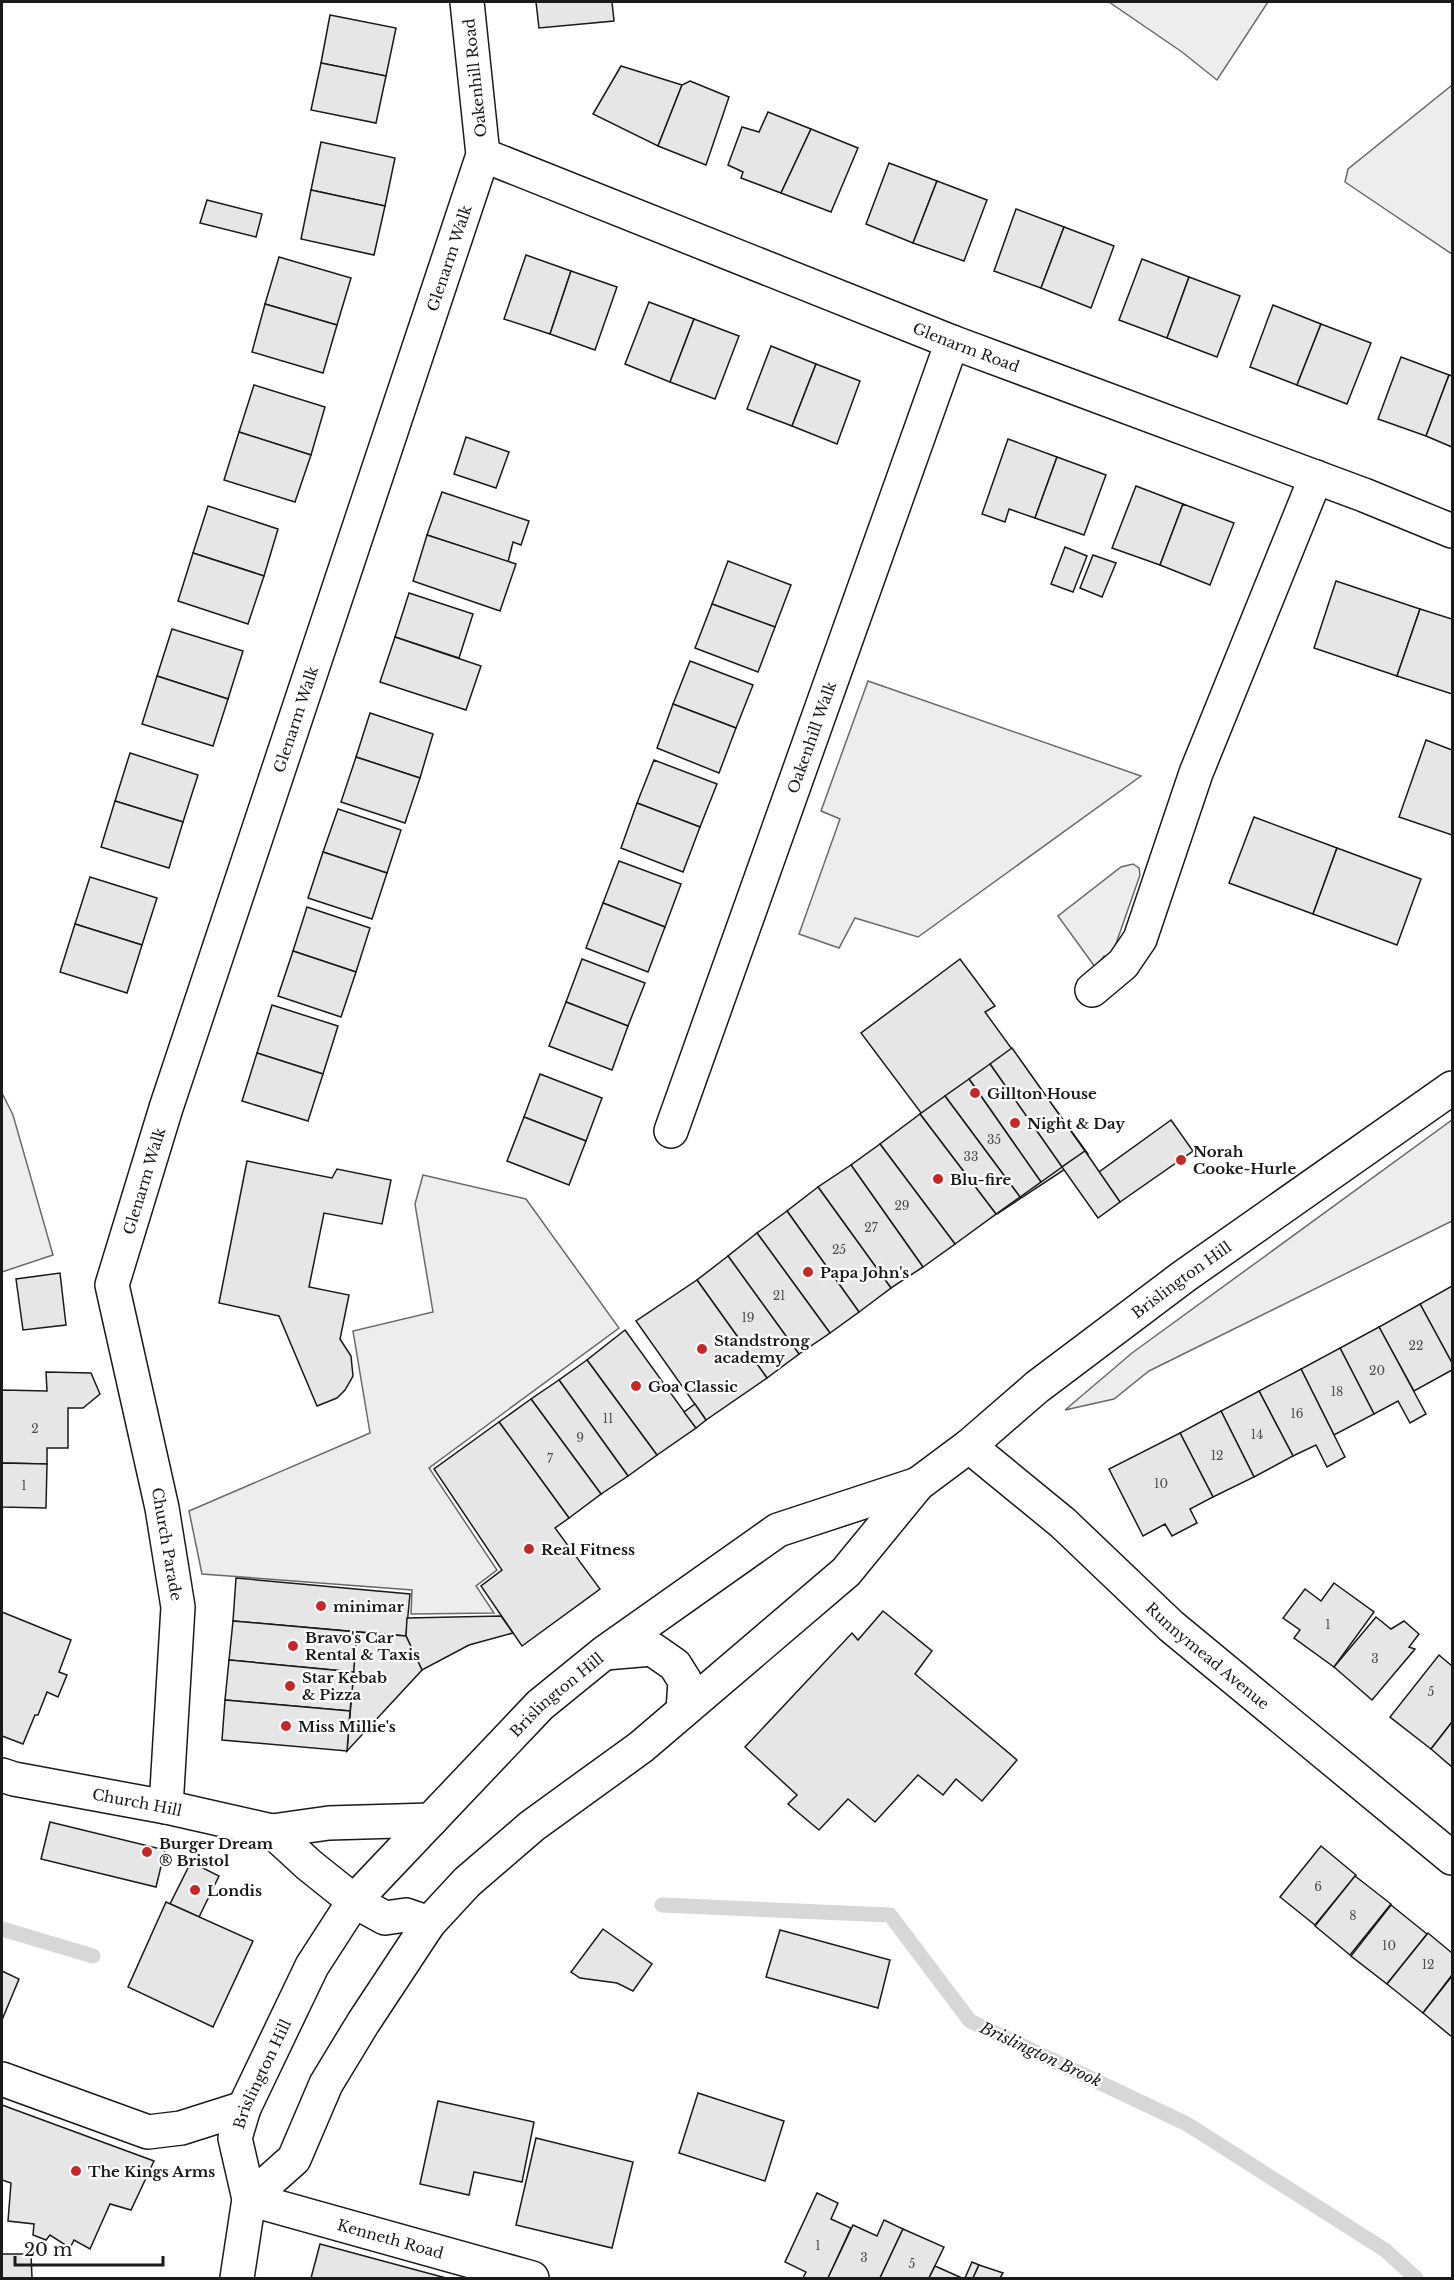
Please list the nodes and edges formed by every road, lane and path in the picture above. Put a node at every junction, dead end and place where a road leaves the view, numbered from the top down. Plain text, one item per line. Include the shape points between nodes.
1 (466, 2) edge
2 (483, 155) junction
3 (952, 342) junction
4 (1316, 477) junction
5 (1452, 531) edge
6 (1092, 990) dead end
7 (1452, 1088) edge
8 (671, 1131) dead end
9 (112, 1285) joint
10 (969, 1446) junction
11 (918, 1484) junction
12 (604, 1653) junction
13 (683, 1711) junction
14 (2, 1775) edge
15 (166, 1807) junction
16 (431, 1820) junction
17 (272, 1831) junction
18 (1452, 1858) edge
19 (354, 1901) junction
20 (429, 1923) junction
21 (2, 2079) edge
22 (244, 2108) junction
23 (249, 2199) junction
24 (237, 2278) edge
25 (532, 2278) edge

1 - 2 main road, Oakenhill Road
2 - 3 main road, Glenarm Road
2 - 9 main road, Glenarm Walk via 166,1108
3 - 4 main road, Glenarm Road
3 - 8 main road, Oakenhill Walk
4 - 5 main road, Glenarm Road
4 - 6 main road via 1196,773 1140,939 1123,964
7 - 10 main road, Brislington Hill via 1183,1277 1037,1387
9 - 15 main road, Church Parade via 162,1508 178,1607
10 - 11 main road, Brislington Hill
10 - 18 main road, Runnymead Avenue via 1063,1523 1171,1626
11 - 12 main road, Brislington Hill via 778,1530
11 - 13 main road, Brislington Hill via 846,1572
12 - 13 main road via 652,1649 675,1665 685,1681
12 - 16 main road, Brislington Hill via 540,1705
13 - 20 main road, Brislington Hill via 641,1747 532,1826 467,1882
14 - 15 main road, Church Hill
15 - 17 main road, Church Hill
16 - 17 main road, Church Hill via 329,1823
16 - 19 main road, Brislington Hill
17 - 19 main road, Church Hill
19 - 20 main road, Church Hill via 385,1918 406,1915
19 - 22 main road, Brislington Hill via 312,1966
20 - 23 main road, Brislington Hill via 326,2084 294,2159
21 - 22 main road via 148,2132 181,2128
22 - 23 main road, Brislington Hill via 235,2138
23 - 24 main road
23 - 25 main road, Kenneth Road

